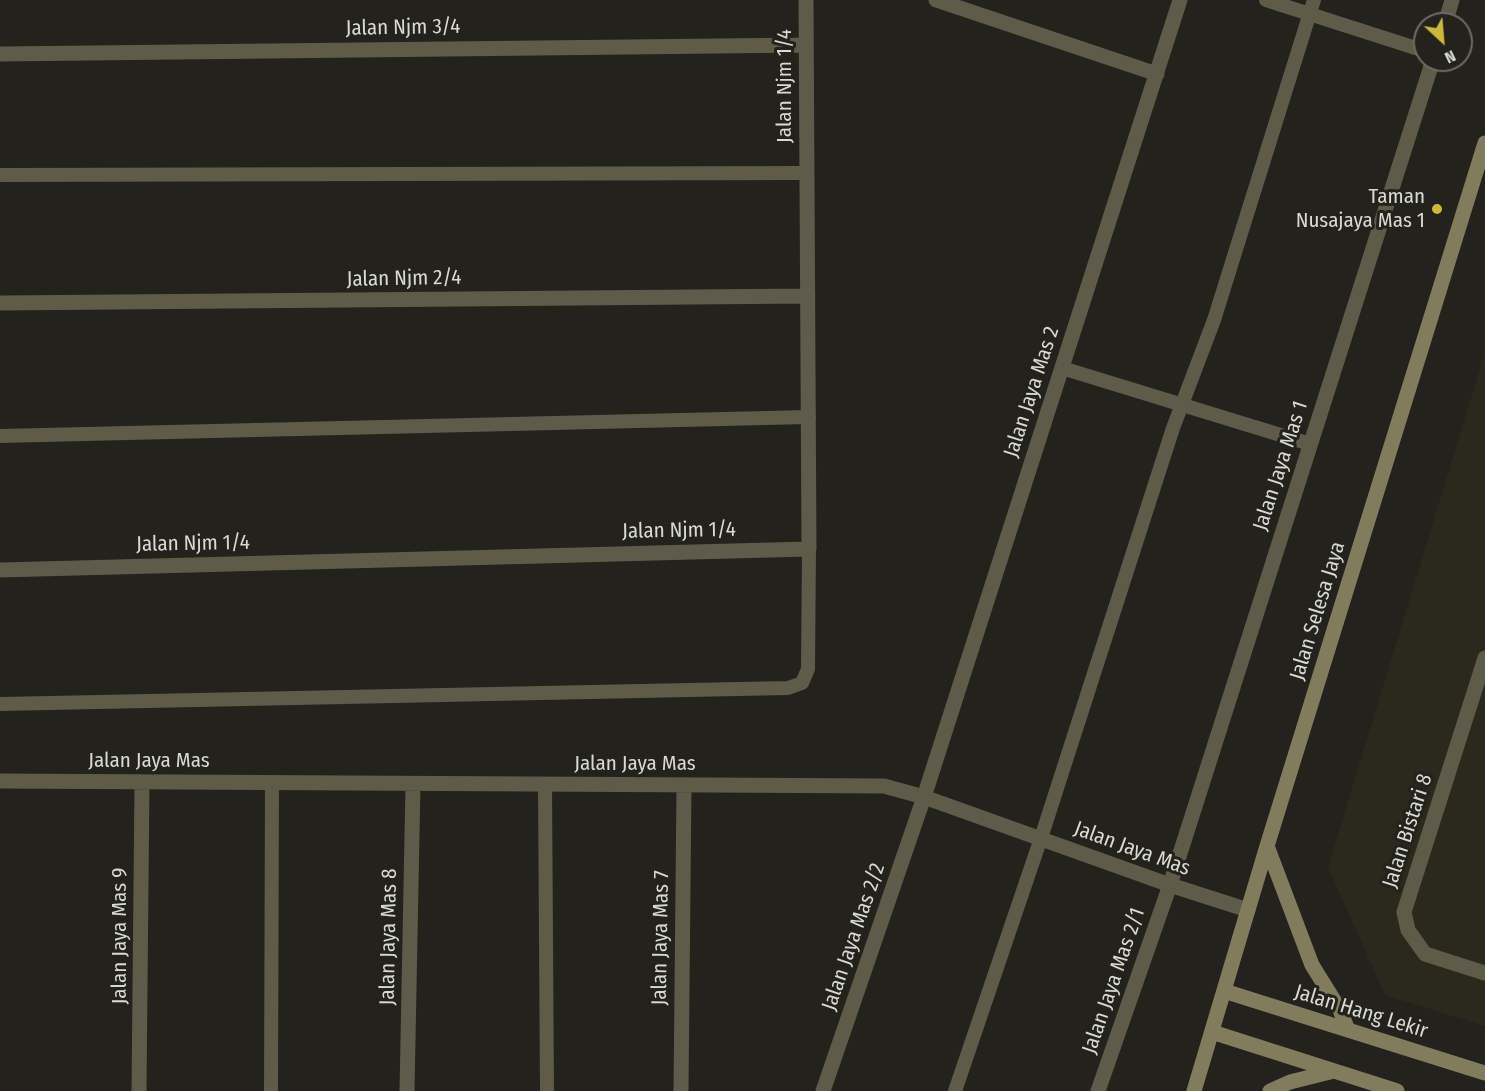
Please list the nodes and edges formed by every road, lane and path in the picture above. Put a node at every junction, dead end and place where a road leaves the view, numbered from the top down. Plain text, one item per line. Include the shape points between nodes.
1 (806, 0) edge
2 (936, 0) edge
3 (1180, 0) edge
4 (1266, 0) edge
5 (1312, 7) edge
6 (806, 45) junction
7 (1413, 46) edge
8 (0, 54) edge
9 (1429, 72) edge
10 (1157, 74) junction
11 (1485, 143) edge
12 (807, 173) junction
13 (0, 175) edge
14 (808, 296) junction
15 (0, 303) edge
16 (1062, 368) junction
17 (1182, 405) junction
18 (809, 417) junction
19 (0, 436) edge
20 (1310, 444) junction
21 (809, 549) junction
22 (0, 570) edge
23 (1485, 658) edge
24 (0, 704) edge
25 (0, 781) edge
26 (142, 782) junction
27 (272, 783) junction
28 (413, 783) junction
29 (545, 784) junction
30 (684, 785) junction
31 (924, 796) junction
32 (1041, 838) junction
33 (1267, 846) junction
34 (1170, 885) junction
35 (1248, 910) junction
36 (1485, 973) edge
37 (1224, 991) junction
38 (1348, 1030) junction
39 (1212, 1032) junction
40 (1334, 1071) junction
41 (1485, 1073) edge
42 (139, 1091) edge
43 (272, 1091) edge
44 (408, 1091) edge
45 (547, 1091) edge
46 (681, 1091) edge
47 (823, 1091) edge
48 (955, 1091) edge
49 (1098, 1091) edge
50 (1194, 1091) edge
51 (1270, 1091) edge
52 (1397, 1091) edge

1 - 6 street, Jalan Njm 1/4
2 - 10 street
3 - 10 street, Jalan Jaya Mas 2
4 - 5 lane
5 - 7 lane
5 - 17 lane via 1214,320
6 - 8 street, Jalan Njm 3/4
6 - 12 street, Jalan Njm 1/4
9 - 20 street, Jalan Jaya Mas 1
10 - 16 street, Jalan Jaya Mas 2
11 - 33 street, Jalan Selesa Jaya
12 - 13 lane
12 - 14 street, Jalan Njm 1/4
14 - 15 street, Jalan Njm 2/4
14 - 18 street, Jalan Njm 1/4
16 - 17 lane
16 - 31 street, Jalan Jaya Mas 2
17 - 20 lane
17 - 32 lane
18 - 19 lane
18 - 21 street, Jalan Njm 1/4
20 - 34 street, Jalan Jaya Mas 1
21 - 22 street, Jalan Njm 1/4
21 - 24 lane via 808,669 802,682 788,688
23 - 36 street, Jalan Bistari 8 via 1404,912 1408,930 1425,954
25 - 26 street, Jalan Jaya Mas
26 - 27 street, Jalan Jaya Mas
26 - 42 street, Jalan Jaya Mas 9
27 - 28 street, Jalan Jaya Mas
27 - 43 lane
28 - 29 street, Jalan Jaya Mas
28 - 44 street, Jalan Jaya Mas 8
29 - 30 street, Jalan Jaya Mas
29 - 45 lane
30 - 31 street, Jalan Jaya Mas via 884,786
30 - 46 street, Jalan Jaya Mas 7
31 - 32 street, Jalan Jaya Mas
31 - 47 street, Jalan Jaya Mas 2/2
32 - 34 street, Jalan Jaya Mas
32 - 48 lane
33 - 35 street, Jalan Selesa Jaya
33 - 38 street via 1312,965
34 - 35 street, Jalan Jaya Mas
34 - 49 street, Jalan Jaya Mas 2/1
35 - 37 street, Jalan Selesa Jaya
37 - 38 street, Jalan Hang Lekir
37 - 39 street, Jalan Selesa Jaya
38 - 41 street, Jalan Hang Lekir
39 - 40 street
39 - 50 street, Jalan Selesa Jaya
40 - 51 street
40 - 52 street

